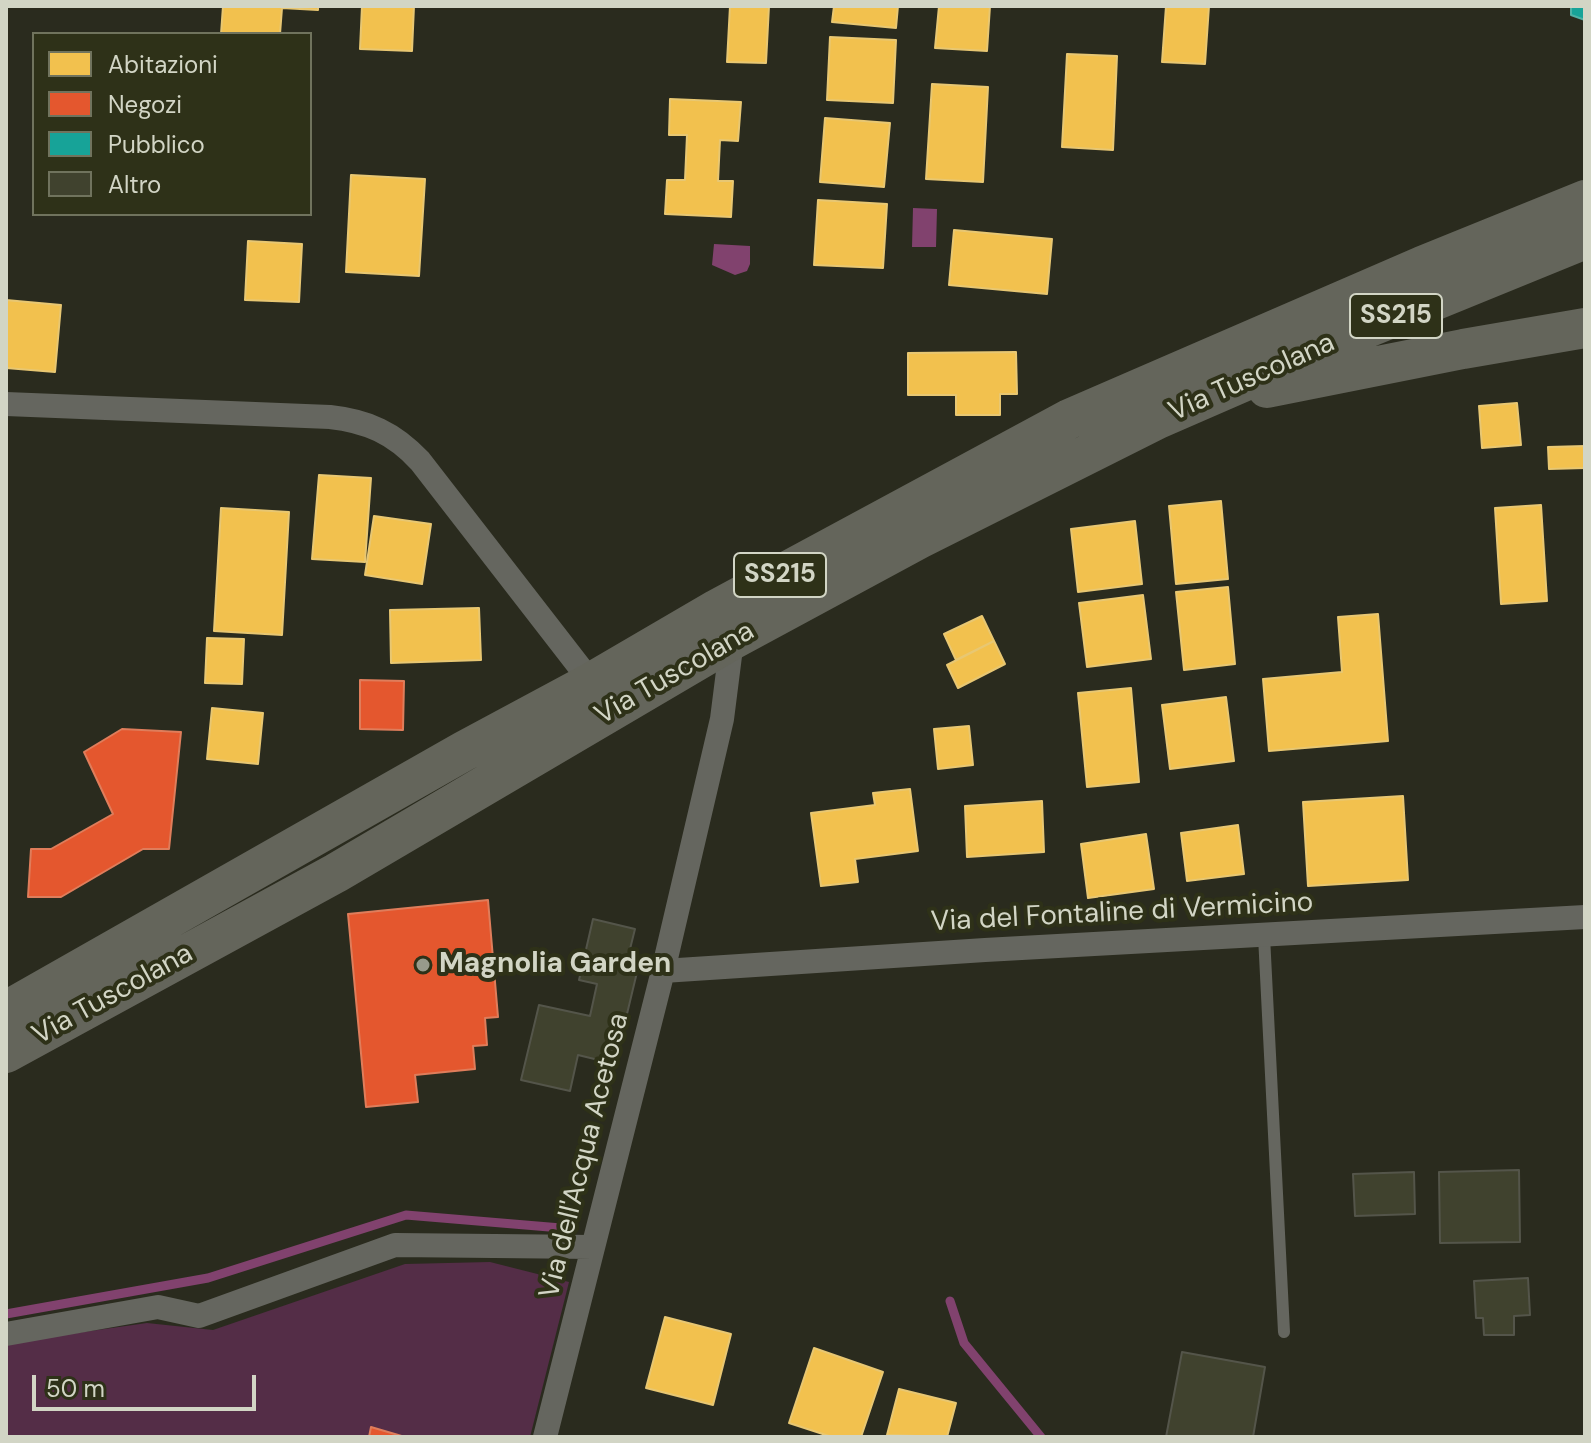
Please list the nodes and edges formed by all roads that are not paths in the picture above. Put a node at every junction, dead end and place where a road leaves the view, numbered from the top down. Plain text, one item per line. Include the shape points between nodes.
1 (1585, 200) edge
2 (1585, 239) edge
3 (1585, 328) edge
4 (1208, 397) junction
5 (6, 404) edge
6 (725, 625) junction
7 (602, 696) junction
8 (1585, 917) edge
9 (1264, 936) junction
10 (663, 971) junction
11 (6, 1011) edge
12 (6, 1053) edge
13 (593, 1247) junction
14 (1284, 1332) dead end
15 (6, 1334) edge
16 (545, 1437) edge

1 - 6 main road, Via Tuscolana / SS215 via 1069,419
2 - 4 main road, Via Tuscolana / SS215
3 - 4 main road
4 - 6 main road, Via Tuscolana / SS215 via 919,539
5 - 7 street via 330,417 377,427 420,461
6 - 7 main road, Via Tuscolana / SS215
6 - 10 street, Via dell'Acqua Acetosa via 722,719
7 - 11 main road, Via Tuscolana / SS215 via 464,751
7 - 12 main road, Via Tuscolana / SS215 via 336,873
8 - 9 street, Via del Fontaline di Vermicino
9 - 10 street, Via del Fontaline di Vermicino
9 - 14 lane
10 - 13 street, Via dell'Acqua Acetosa
13 - 15 street via 395,1245 199,1316 158,1307
13 - 16 street, Via dell'Acqua Acetosa

